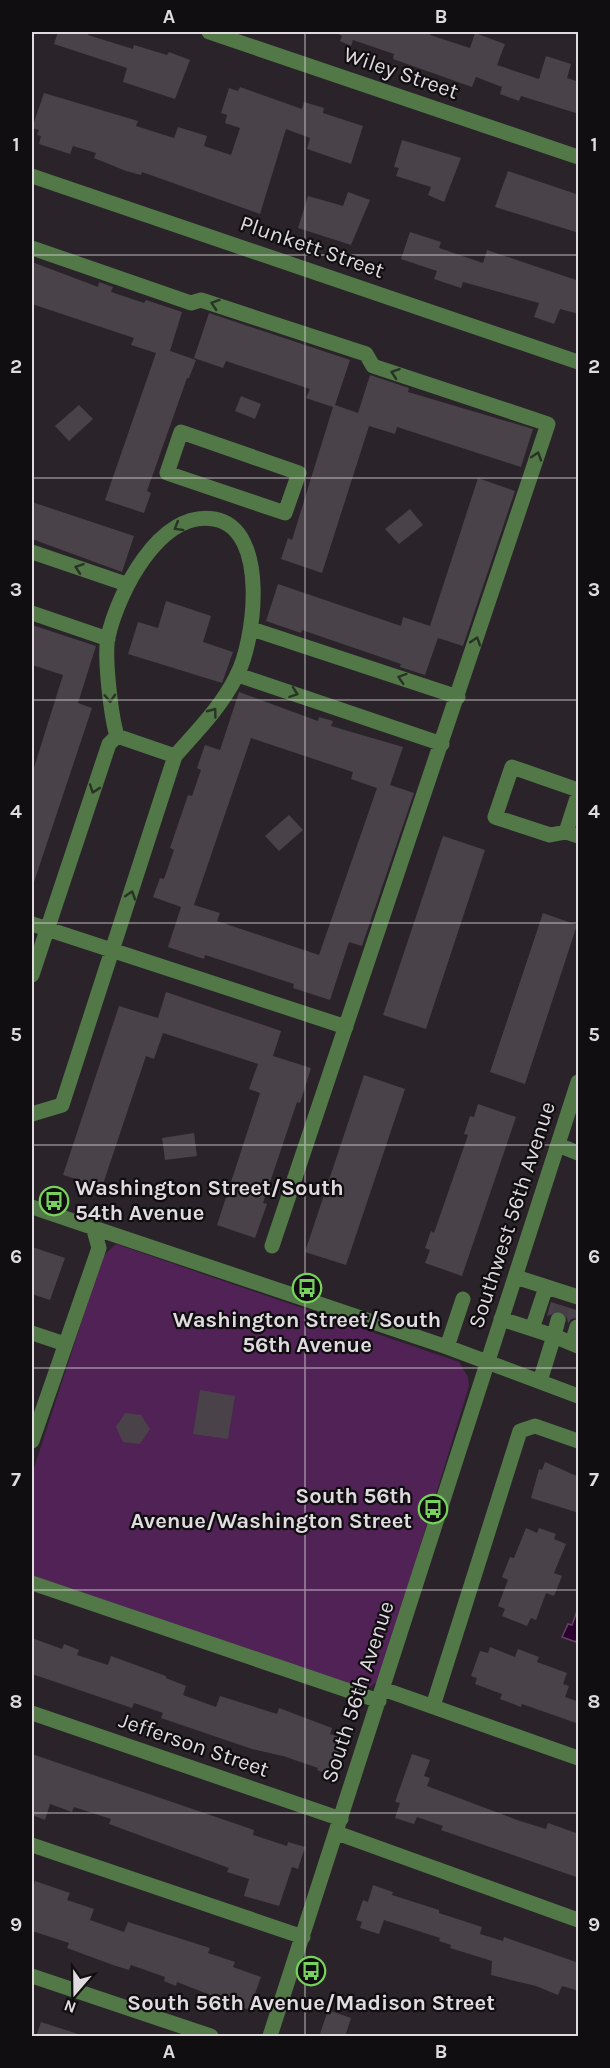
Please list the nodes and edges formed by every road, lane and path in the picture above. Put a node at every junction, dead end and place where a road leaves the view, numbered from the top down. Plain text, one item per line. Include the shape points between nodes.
1 (209, 32) edge
2 (579, 157) edge
3 (32, 176) edge
4 (32, 248) edge
5 (579, 362) edge
6 (225, 493) junction
7 (217, 519) junction
8 (32, 552) edge
9 (126, 584) junction
10 (32, 613) edge
11 (252, 629) junction
12 (108, 639) junction
13 (238, 675) junction
14 (458, 697) junction
15 (117, 736) junction
16 (442, 744) junction
17 (175, 756) junction
18 (579, 790) edge
19 (579, 795) edge
20 (572, 834) edge
21 (32, 924) edge
22 (47, 929) junction
23 (113, 951) junction
24 (32, 975) edge
25 (346, 1027) junction
26 (579, 1082) edge
27 (32, 1114) edge
28 (558, 1145) junction
29 (579, 1153) edge
30 (32, 1208) edge
31 (94, 1230) junction
32 (272, 1246) dead end
33 (516, 1276) junction
34 (546, 1287) junction
35 (463, 1299) dead end
36 (566, 1304) edge
37 (501, 1319) junction
38 (577, 1327) edge
39 (532, 1329) junction
40 (32, 1333) edge
41 (554, 1336) junction
42 (65, 1344) junction
43 (575, 1344) edge
44 (447, 1347) junction
45 (488, 1361) junction
46 (540, 1381) junction
47 (577, 1390) edge
48 (579, 1441) edge
49 (32, 1442) edge
50 (32, 1583) edge
51 (381, 1695) junction
52 (433, 1706) junction
53 (32, 1713) edge
54 (579, 1758) edge
55 (339, 1826) junction
56 (32, 1845) edge
57 (579, 1920) edge
58 (303, 1937) junction
59 (32, 1976) edge
60 (211, 2037) edge
61 (270, 2037) edge

1 - 2 street, Wiley Street
3 - 5 street, Plunkett Street
14 -> 4 street via 548,424 374,366 366,354 201,300 191,303
6 - 6 street via 285,513 298,472 182,432 167,473
6 - 7 street
7 -> 9 street via 181,522 160,539
7 - 11 street via 230,526 251,558
9 -> 8 street
9 - 12 street
10 - 12 street
11 - 13 street
14 -> 11 street
12 -> 15 street via 111,716
13 -> 16 street
17 -> 13 street
14 - 16 street
15 - 17 street
15 -> 22 street via 109,744
16 - 25 street
23 -> 17 street
18 - 20 street via 512,767 495,817 550,835
19 - 20 street
21 - 22 street
22 - 23 street
22 - 24 street
23 - 25 street
23 - 27 street via 62,1105
25 - 32 street
26 - 28 street, Southwest 56th Avenue
28 - 29 street
28 - 33 street, Southwest 56th Avenue
30 - 31 street
31 - 42 street via 99,1248
31 - 44 street
33 - 34 street
33 - 37 street, Southwest 56th Avenue
34 - 36 street
34 - 39 street
35 - 44 street
36 - 41 street
37 - 39 street
37 - 45 street, Southwest 56th Avenue
38 - 43 street
39 - 41 street
40 - 42 street
41 - 43 street
41 - 46 street
42 - 49 street
44 - 45 street
45 - 46 street
45 - 51 street, South 56th Avenue
46 - 47 street
48 - 52 street via 535,1426 520,1431
50 - 51 street
51 - 52 street
51 - 55 street, South 56th Avenue
52 - 54 street
53 - 55 street, Jefferson Street
55 - 57 street, Jefferson Street
55 - 58 street, South 56th Avenue
56 - 58 street
58 - 61 street, South 56th Avenue
59 - 60 street

